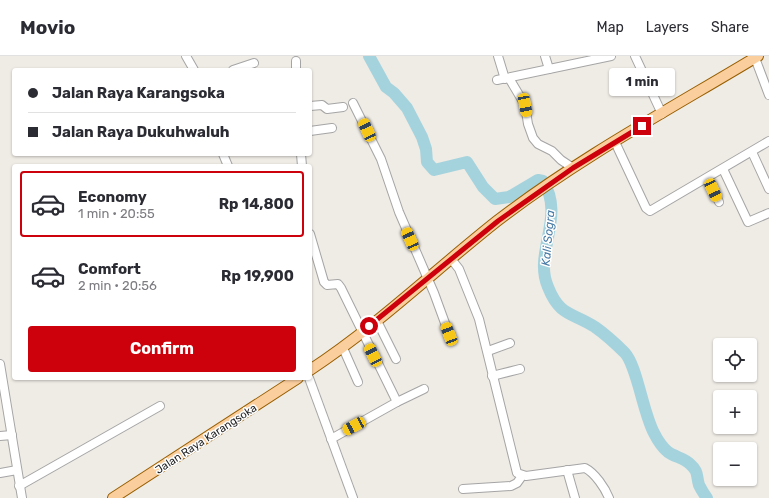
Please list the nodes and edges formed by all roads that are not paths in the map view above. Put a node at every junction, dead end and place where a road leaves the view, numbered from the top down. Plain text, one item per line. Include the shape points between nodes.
1 (186, 56) edge
2 (498, 56) edge
3 (545, 56) edge
4 (611, 56) edge
5 (635, 56) edge
6 (756, 57) edge
7 (578, 60) edge
8 (296, 61) dead end
9 (254, 63) dead end
10 (193, 68) edge
11 (240, 68) edge
12 (296, 68) edge
13 (549, 69) junction
14 (504, 79) junction
15 (769, 95) edge
16 (353, 103) dead end
17 (312, 106) edge
18 (343, 106) dead end
19 (662, 114) junction
20 (332, 128) dead end
21 (312, 131) edge
22 (769, 141) edge
23 (615, 142) junction
24 (752, 152) junction
25 (573, 168) junction
26 (723, 169) junction
27 (708, 178) junction
28 (769, 189) edge
29 (719, 202) dead end
30 (769, 213) edge
31 (312, 241) edge
32 (452, 260) junction
33 (428, 279) junction
34 (377, 321) junction
35 (362, 332) junction
36 (449, 334) dead end
37 (510, 343) dead end
38 (343, 348) junction
39 (488, 351) junction
40 (396, 359) dead end
41 (0, 364) edge
42 (312, 369) edge
43 (520, 369) dead end
44 (492, 376) junction
45 (295, 380) edge
46 (310, 380) edge
47 (358, 382) dead end
48 (424, 389) dead end
49 (397, 402) junction
50 (160, 406) dead end
51 (12, 435) junction
52 (0, 436) edge
53 (331, 439) junction
54 (17, 470) junction
55 (567, 470) junction
56 (0, 473) edge
57 (522, 476) junction
58 (19, 486) junction
59 (463, 489) dead end
60 (22, 498) edge
61 (113, 498) edge
62 (353, 498) edge
63 (575, 498) edge
64 (609, 498) edge

1 - 10 street
2 - 14 street
3 - 13 street
4 - 7 street
5 - 19 street
6 - 15 street
6 - 19 main road
7 - 13 street
8 - 12 street
9 - 11 street
13 - 14 street
14 - 25 street via 525,105 533,138
16 - 33 street via 381,159 399,212
17 - 18 street via 322,105 324,109
19 - 23 main road
20 - 21 street
22 - 24 street
23 - 25 main road
23 - 27 street via 647,210 652,210
24 - 26 street
24 - 28 street
25 - 32 main road via 498,221
26 - 27 street
26 - 30 street via 748,222
27 - 29 street
31 - 35 street via 324,282 327,285 340,285
32 - 33 main road
32 - 39 street via 464,280
33 - 34 main road
33 - 36 street
34 - 35 main road
34 - 40 street
35 - 38 main road
35 - 49 street
37 - 39 street
38 - 42 main road
38 - 47 street
39 - 44 street
41 - 51 street
43 - 44 street
44 - 57 street via 516,470
45 - 61 main road, Jalan Raya Karangsoka
46 - 53 street
48 - 49 street
49 - 53 street
50 - 58 street
51 - 52 street
51 - 54 street
53 - 62 street
54 - 56 street
54 - 58 street
55 - 57 street
55 - 63 street
55 - 64 street via 578,468 590,471
57 - 59 street via 511,486
58 - 60 street

